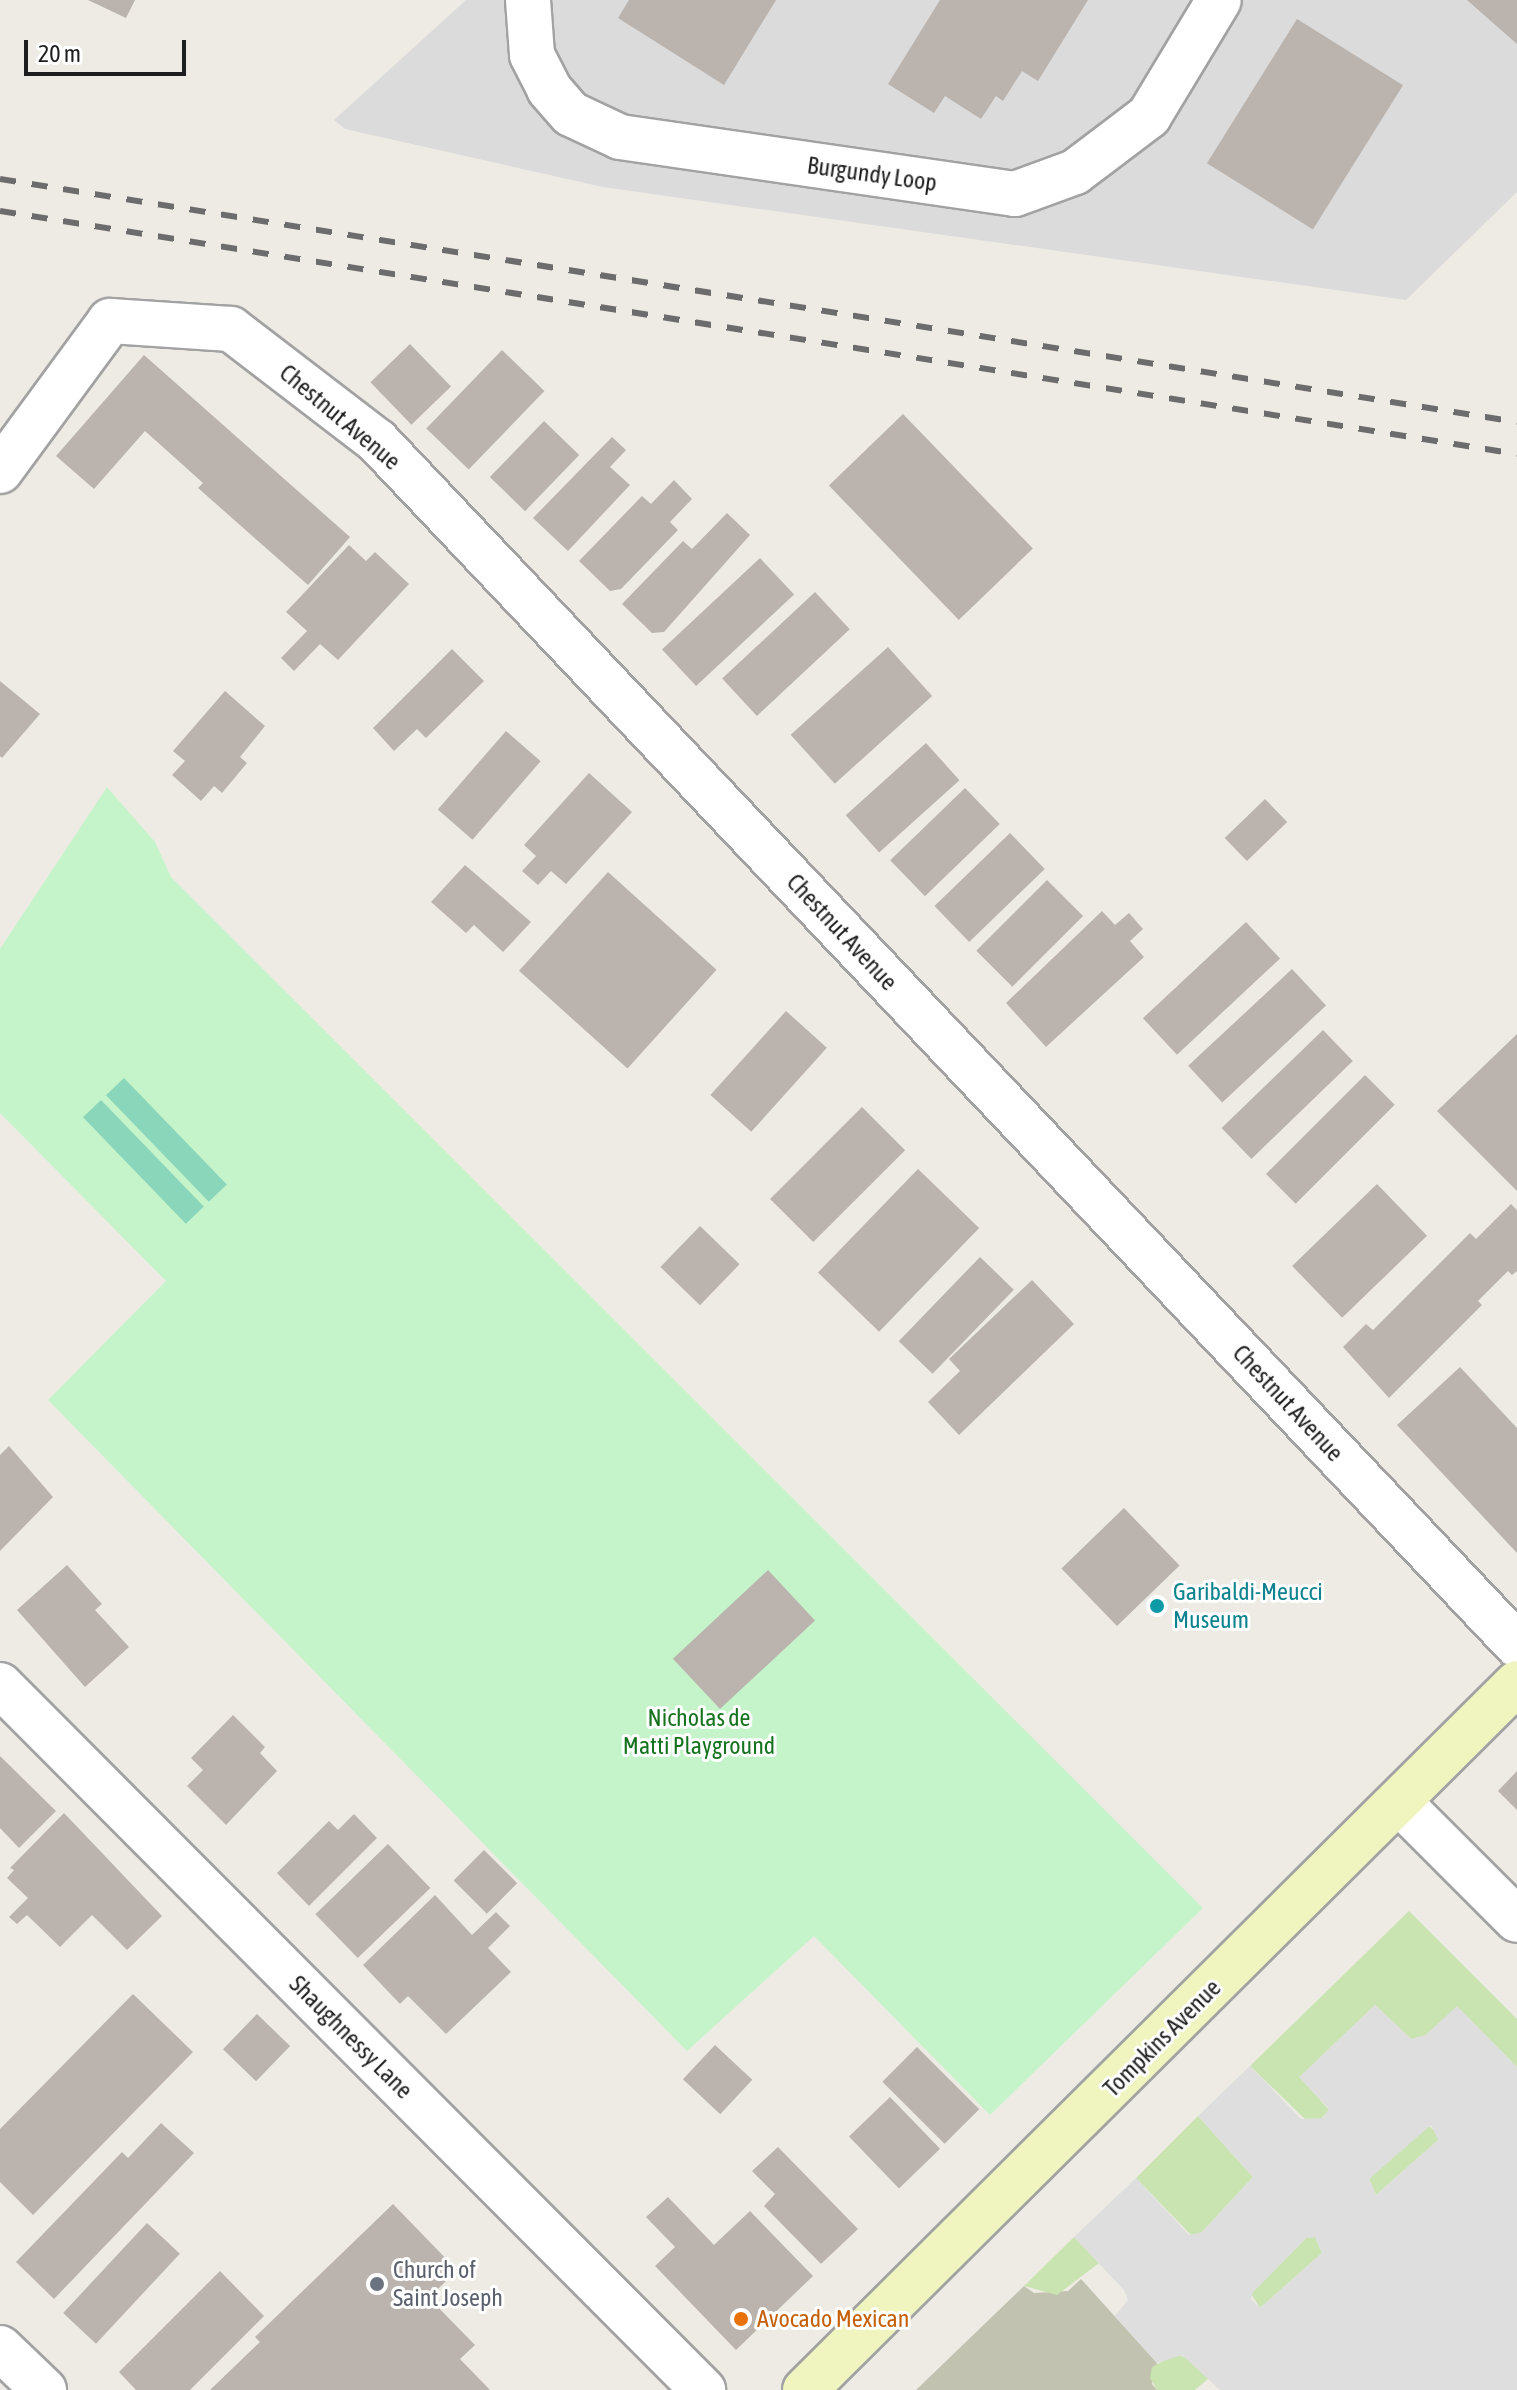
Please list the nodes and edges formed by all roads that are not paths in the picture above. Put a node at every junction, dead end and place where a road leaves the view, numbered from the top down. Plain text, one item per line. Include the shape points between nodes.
1 (528, 0) edge
2 (1219, 0) edge
3 (0, 471) edge
4 (1517, 1645) edge
5 (1517, 1683) edge
6 (0, 1685) edge
7 (1400, 1803) junction
8 (1517, 1920) edge
9 (0, 2348) edge
10 (44, 2390) edge
11 (703, 2390) edge
12 (805, 2390) edge

1 - 2 street, Burgundy Loop via 532,55 549,89 571,114 620,137 1015,194 1075,172 1149,116
3 - 4 street, Chestnut Avenue via 110,321 231,329 377,441
5 - 7 street, Tompkins Avenue
6 - 11 street, Shaughnessy Lane
7 - 8 street
7 - 12 street, Tompkins Avenue
9 - 10 street

